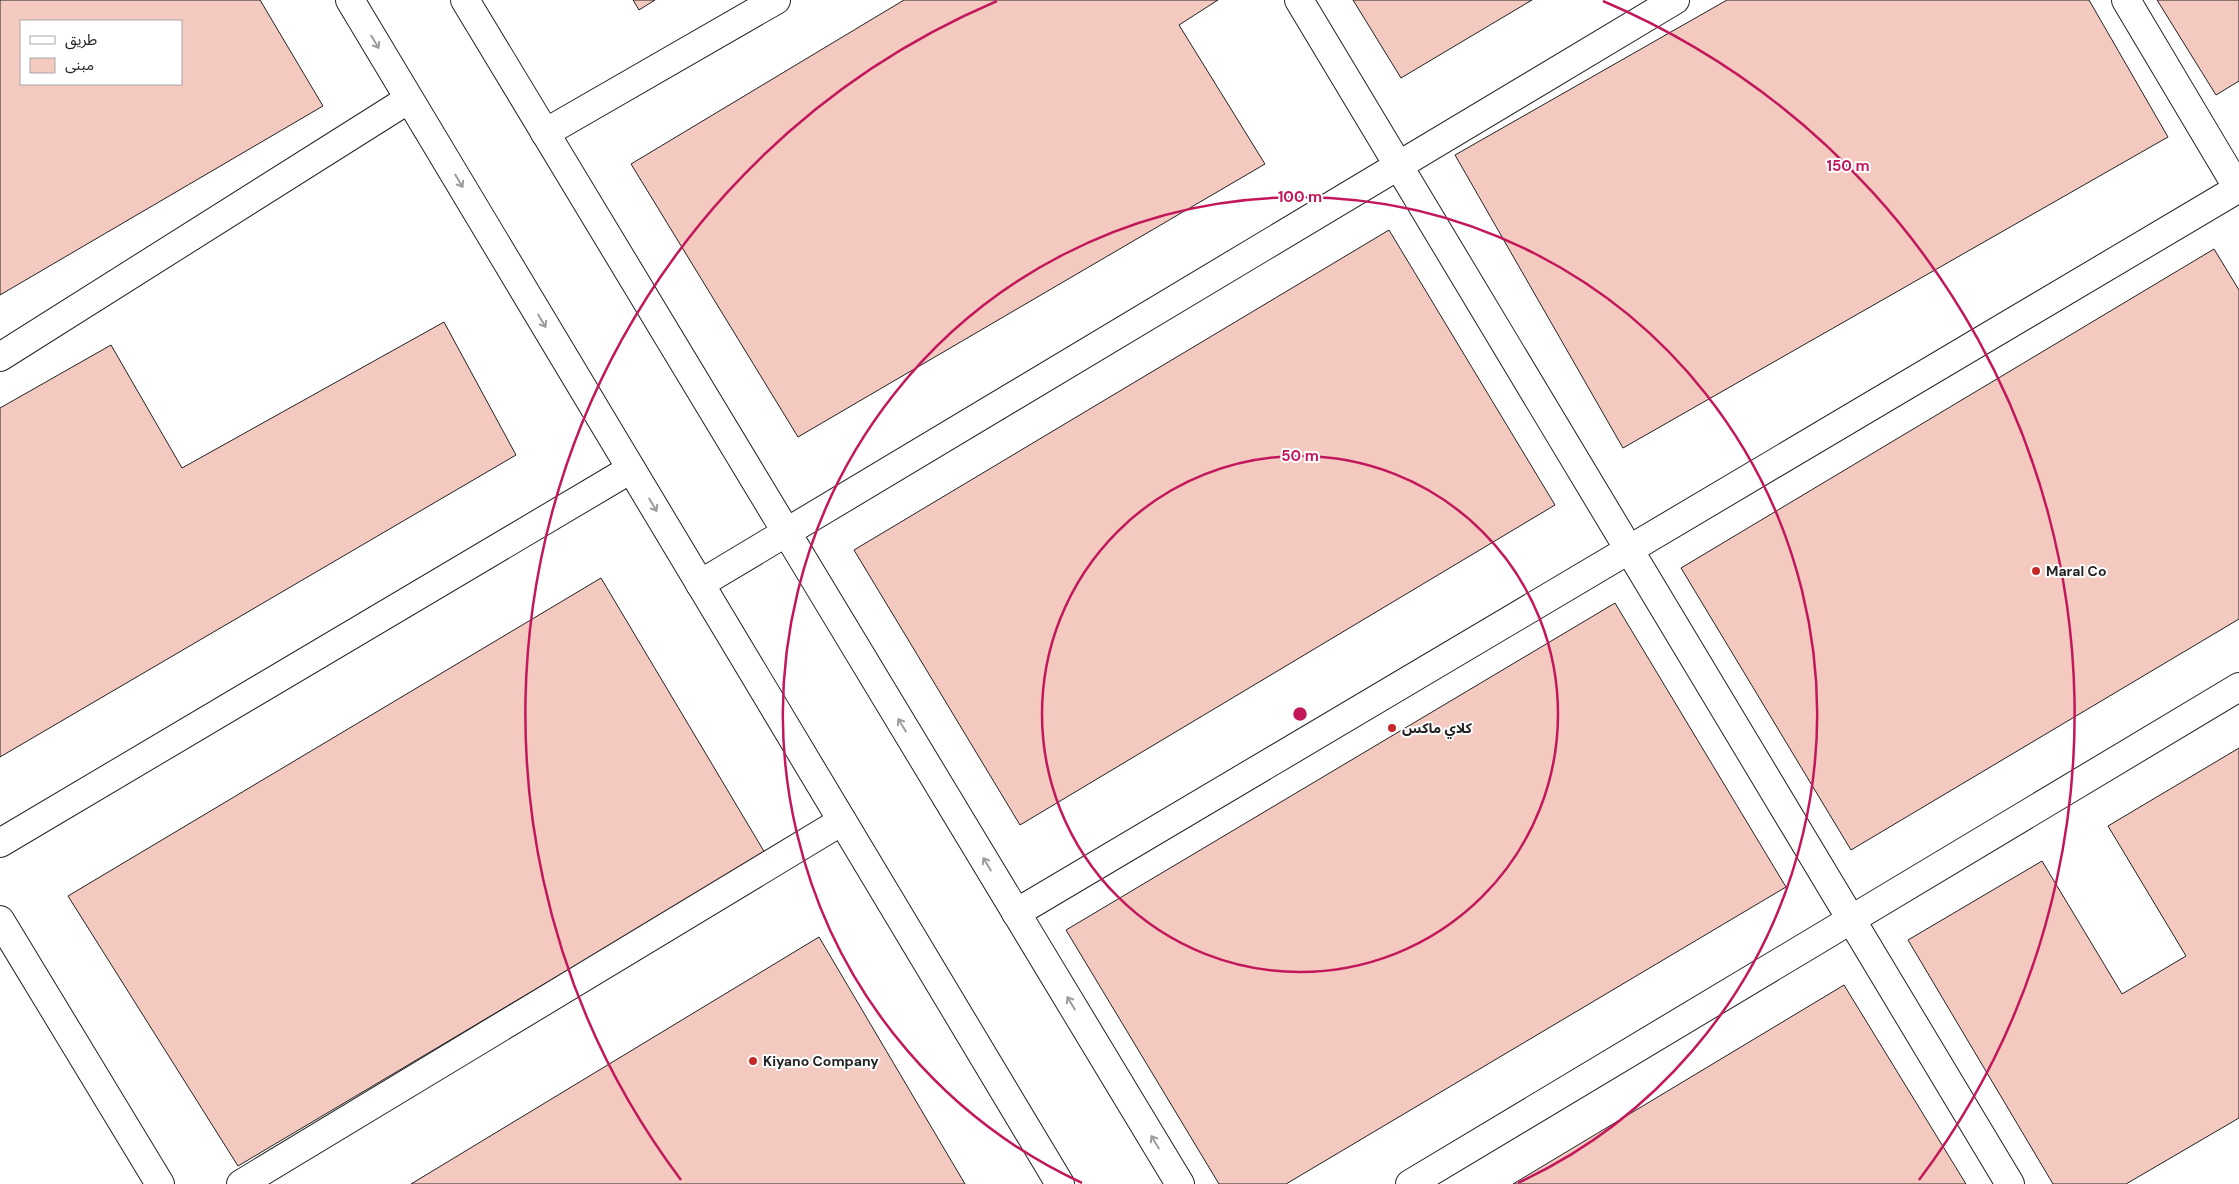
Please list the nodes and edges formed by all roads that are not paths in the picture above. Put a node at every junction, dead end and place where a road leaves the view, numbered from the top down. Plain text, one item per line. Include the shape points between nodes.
1 (350, 0) edge
2 (465, 0) edge
3 (776, 0) edge
4 (1299, 0) edge
5 (1675, 0) edge
6 (2126, 0) edge
7 (409, 99) junction
8 (545, 133) junction
9 (1399, 165) junction
10 (2239, 189) edge
11 (0, 357) edge
12 (631, 469) junction
13 (786, 533) junction
14 (1630, 550) junction
15 (700, 584) junction
16 (2239, 687) edge
17 (842, 821) junction
18 (0, 843) edge
19 (1016, 913) junction
20 (0, 920) edge
21 (1852, 920) junction
22 (160, 1184) edge
23 (241, 1184) edge
24 (1060, 1184) edge
25 (1180, 1184) edge
26 (1410, 1184) edge
27 (2010, 1184) edge

1 -> 7 street
2 - 8 street
3 - 8 street
4 - 9 street
5 - 9 street
6 - 10 street
7 - 11 street
7 -> 12 street
8 - 13 street
9 - 13 street
9 - 14 street
10 - 14 street
12 -> 15 street
12 - 18 street
13 - 15 street
19 -> 13 street
14 - 19 street
14 - 21 street
15 - 17 street
16 - 21 street
17 - 23 street
17 - 24 street
25 -> 19 street
20 - 22 street
21 - 26 street
21 - 27 street

